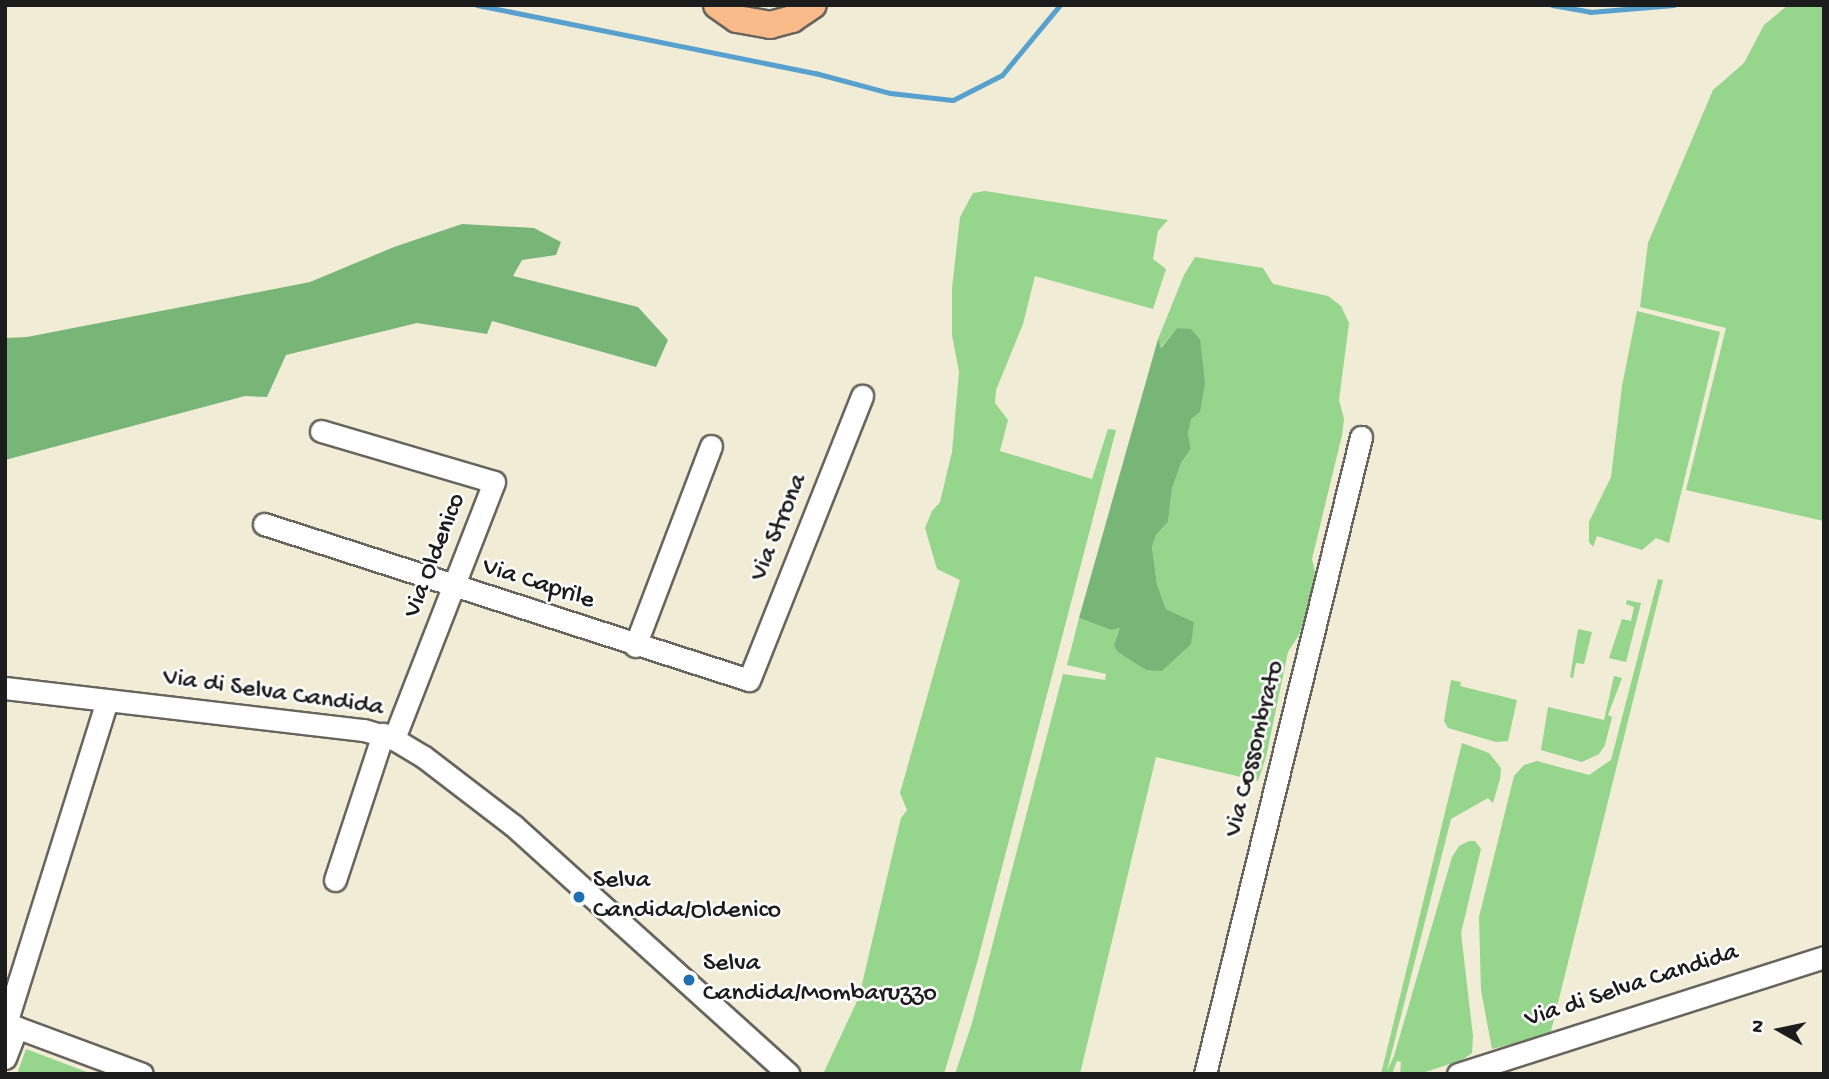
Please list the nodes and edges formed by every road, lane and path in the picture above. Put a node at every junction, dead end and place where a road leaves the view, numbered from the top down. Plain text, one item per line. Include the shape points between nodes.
1 (717, 5) edge
2 (813, 5) edge
3 (862, 396) dead end
4 (321, 431) dead end
5 (1361, 437) dead end
6 (711, 446) dead end
7 (264, 524) dead end
8 (455, 588) junction
9 (635, 646) junction
10 (750, 681) joint
11 (5, 688) edge
12 (107, 700) junction
13 (388, 737) junction
14 (335, 880) dead end
15 (1824, 957) edge
16 (9, 1024) edge
17 (5, 1058) edge
18 (142, 1074) edge
19 (788, 1074) edge
20 (1205, 1074) edge
21 (1458, 1074) edge

1 - 2 main road via 737,19 770,25 792,19
3 - 10 street, Via Strona
4 - 8 street, Via Oldenico via 494,482
5 - 20 street, Via Cossombrato
6 - 9 street
7 - 8 street, Via Caprile
8 - 9 street, Via Caprile
8 - 13 street, Via Oldenico
9 - 10 street, Via Caprile
11 - 12 street, Via di Selva Candida
12 - 13 street, Via di Selva Candida
12 - 16 street
13 - 14 street, Via Oldenico
13 - 19 street, Via di Selva Candida via 424,757 514,826
15 - 21 street, Via di Selva Candida
16 - 17 street
16 - 18 street

